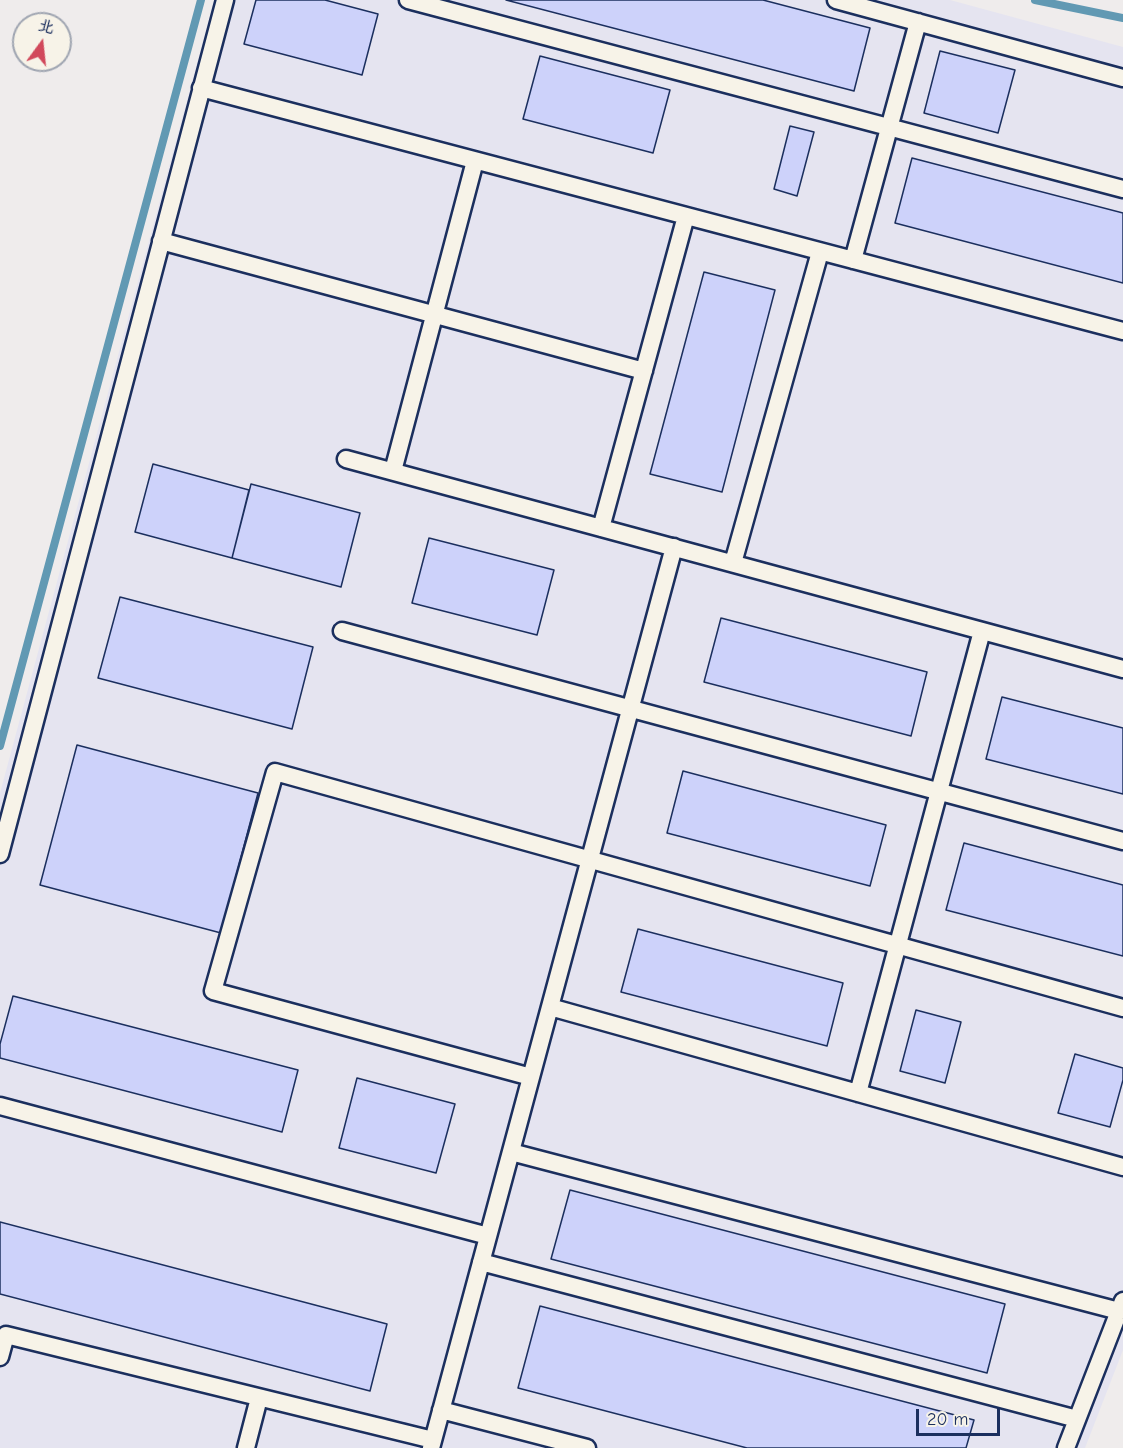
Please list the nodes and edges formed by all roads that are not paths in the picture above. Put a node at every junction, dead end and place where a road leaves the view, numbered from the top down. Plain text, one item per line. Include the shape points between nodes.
1 (225, 0) edge
2 (408, 0) edge
3 (836, 0) edge
4 (918, 22) junction
5 (1123, 78) edge
6 (201, 88) junction
7 (889, 128) junction
8 (476, 161) junction
9 (1123, 189) edge
10 (686, 216) junction
11 (161, 241) junction
12 (820, 252) junction
13 (853, 260) junction
14 (435, 315) junction
15 (1123, 331) edge
16 (644, 371) junction
17 (346, 459) dead end
18 (393, 471) junction
19 (601, 528) junction
20 (674, 547) junction
21 (734, 563) junction
22 (342, 631) dead end
23 (982, 631) junction
24 (1123, 669) edge
25 (631, 708) junction
26 (939, 791) junction
27 (1123, 841) edge
28 (0, 854) edge
29 (590, 860) junction
30 (897, 945) junction
31 (550, 1006) junction
32 (1123, 1008) edge
33 (531, 1077) junction
34 (858, 1093) junction
35 (0, 1106) edge
36 (511, 1152) junction
37 (1123, 1167) edge
38 (488, 1236) junction
39 (481, 1262) junction
40 (1121, 1306) edge
41 (0, 1357) edge
42 (259, 1398) junction
43 (441, 1410) junction
44 (1077, 1419) junction
45 (432, 1444) edge
46 (246, 1448) edge
47 (587, 1448) edge
48 (1066, 1448) edge

1 - 6 lane
2 - 7 lane
3 - 4 lane
4 - 5 lane
4 - 7 lane
6 - 8 lane
6 - 11 lane
7 - 9 lane
7 - 13 lane
8 - 10 lane
8 - 14 lane
10 - 12 lane
10 - 16 lane
11 - 14 lane
11 - 28 lane
12 - 13 lane
12 - 21 lane
13 - 15 lane
14 - 16 lane
14 - 18 lane
16 - 19 lane
17 - 18 lane
18 - 19 lane
19 - 20 lane
20 - 21 lane
20 - 25 lane
21 - 23 lane
22 - 25 lane
23 - 24 lane
23 - 26 lane
25 - 26 lane
25 - 29 lane
26 - 27 lane
26 - 30 lane
29 - 30 lane
29 - 31 lane
29 - 33 lane via 274,772 213,991
30 - 32 lane
30 - 34 lane
31 - 33 lane
31 - 34 lane
33 - 36 lane
34 - 37 lane
35 - 38 lane
36 - 38 lane
36 - 40 lane
38 - 39 lane
39 - 43 lane
39 - 44 lane
40 - 44 lane
41 - 42 lane via 6,1335
42 - 45 lane
42 - 46 lane
43 - 45 lane
43 - 47 lane
44 - 48 lane

